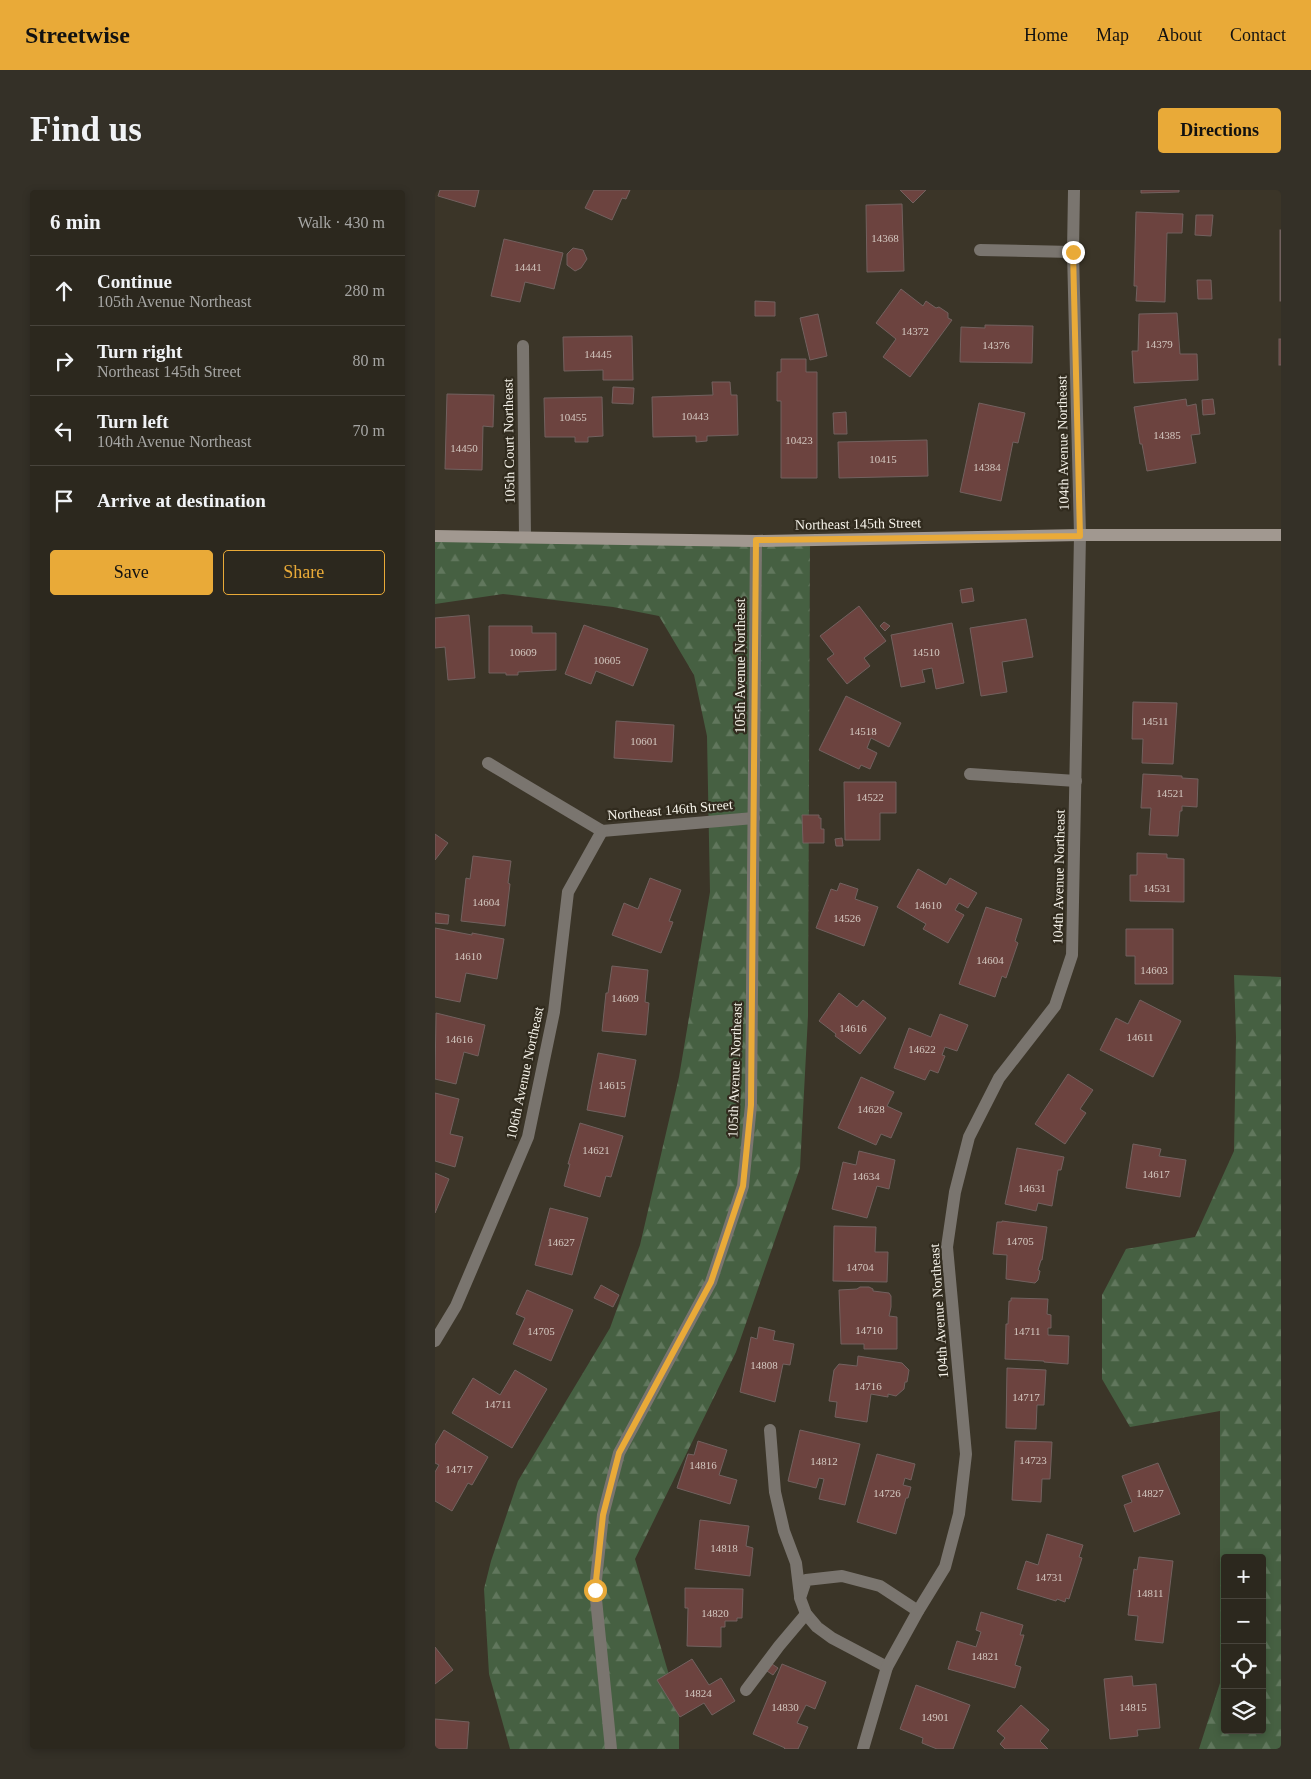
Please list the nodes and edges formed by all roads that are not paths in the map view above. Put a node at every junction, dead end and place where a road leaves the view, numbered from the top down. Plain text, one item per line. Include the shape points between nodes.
1 (1073, 190) edge
2 (980, 250) dead end
3 (1073, 252) junction
4 (523, 346) dead end
5 (1281, 535) edge
6 (435, 536) edge
7 (1080, 536) junction
8 (525, 537) junction
9 (756, 540) junction
10 (488, 763) dead end
11 (970, 774) dead end
12 (1075, 781) junction
13 (754, 818) junction
14 (602, 831) junction
15 (435, 1342) edge
16 (770, 1430) dead end
17 (800, 1598) junction
18 (918, 1611) junction
19 (806, 1614) junction
20 (887, 1667) junction
21 (746, 1690) dead end
22 (611, 1749) edge
23 (863, 1749) edge

1 - 3 street, 104th Avenue Northeast
2 - 3 street
3 - 7 street, 104th Avenue Northeast
4 - 8 street, 105th Court Northeast
5 - 7 street, Northeast 145th Street
6 - 8 street, Northeast 145th Street
7 - 9 street, Northeast 145th Street
7 - 12 street, 104th Avenue Northeast
8 - 9 street, Northeast 145th Street
9 - 13 street, 105th Avenue Northeast
10 - 14 street, Northeast 146th Street
11 - 12 street
12 - 18 street, 104th Avenue Northeast via 1072,955 1055,1006 999,1078 969,1137 955,1192 947,1246 966,1454 959,1514 945,1567
13 - 14 street, Northeast 146th Street
13 - 22 street, 105th Avenue Northeast via 751,1105 743,1186 711,1282 619,1453 603,1515 595,1590
14 - 15 street, 106th Avenue Northeast via 568,892 554,1012 528,1138 456,1306
16 - 17 street via 775,1492 796,1564
17 - 18 street via 807,1580 842,1576 880,1586
17 - 19 street
18 - 20 street, 104th Avenue Northeast
19 - 20 street via 832,1638
19 - 21 street
20 - 23 street, 104th Avenue Northeast

